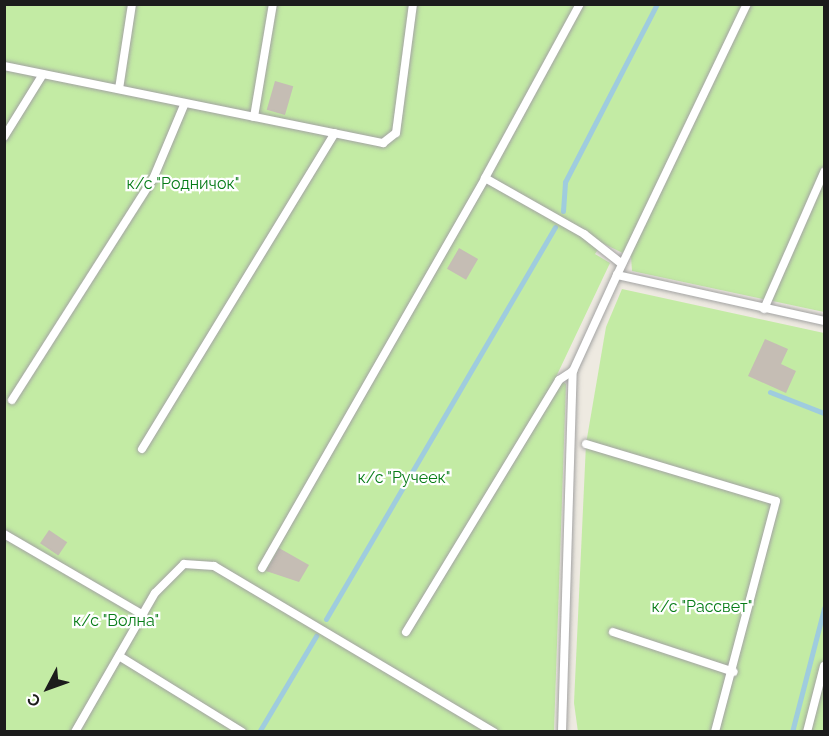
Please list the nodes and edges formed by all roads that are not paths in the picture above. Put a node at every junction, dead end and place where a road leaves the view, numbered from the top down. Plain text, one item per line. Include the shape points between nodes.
1 (132, 4) edge
2 (273, 4) edge
3 (413, 4) edge
4 (580, 4) edge
5 (747, 4) edge
6 (4, 66) edge
7 (43, 74) junction
8 (119, 89) junction
9 (185, 103) junction
10 (254, 117) junction
11 (335, 134) junction
12 (4, 137) edge
13 (825, 172) edge
14 (485, 178) junction
15 (622, 264) junction
16 (617, 275) junction
17 (764, 309) junction
18 (825, 321) edge
19 (573, 371) junction
20 (12, 400) dead end
21 (586, 444) dead end
22 (142, 450) dead end
23 (4, 534) edge
24 (262, 568) dead end
25 (142, 615) junction
26 (406, 632) dead end
27 (613, 632) dead end
28 (119, 656) junction
29 (825, 666) edge
30 (734, 672) junction
31 (75, 732) edge
32 (242, 732) edge
33 (494, 732) edge
34 (562, 732) edge
35 (715, 732) edge
36 (807, 732) edge

1 - 8 lane
2 - 10 lane
3 - 11 lane via 396,133 383,143
4 - 14 lane
5 - 15 lane
6 - 7 lane
7 - 8 lane
7 - 12 lane
8 - 9 lane
9 - 10 lane
9 - 20 lane via 153,179
10 - 11 lane
11 - 22 lane
13 - 17 lane
14 - 15 lane via 584,234
14 - 24 lane
15 - 16 lane
16 - 17 lane
16 - 19 lane
17 - 18 lane
19 - 26 lane via 558,380
19 - 34 lane
21 - 30 lane via 776,501
23 - 25 lane
25 - 28 lane
25 - 33 lane via 155,593 184,564 214,566
27 - 30 lane
28 - 31 lane
28 - 32 lane
29 - 36 lane
30 - 35 lane

